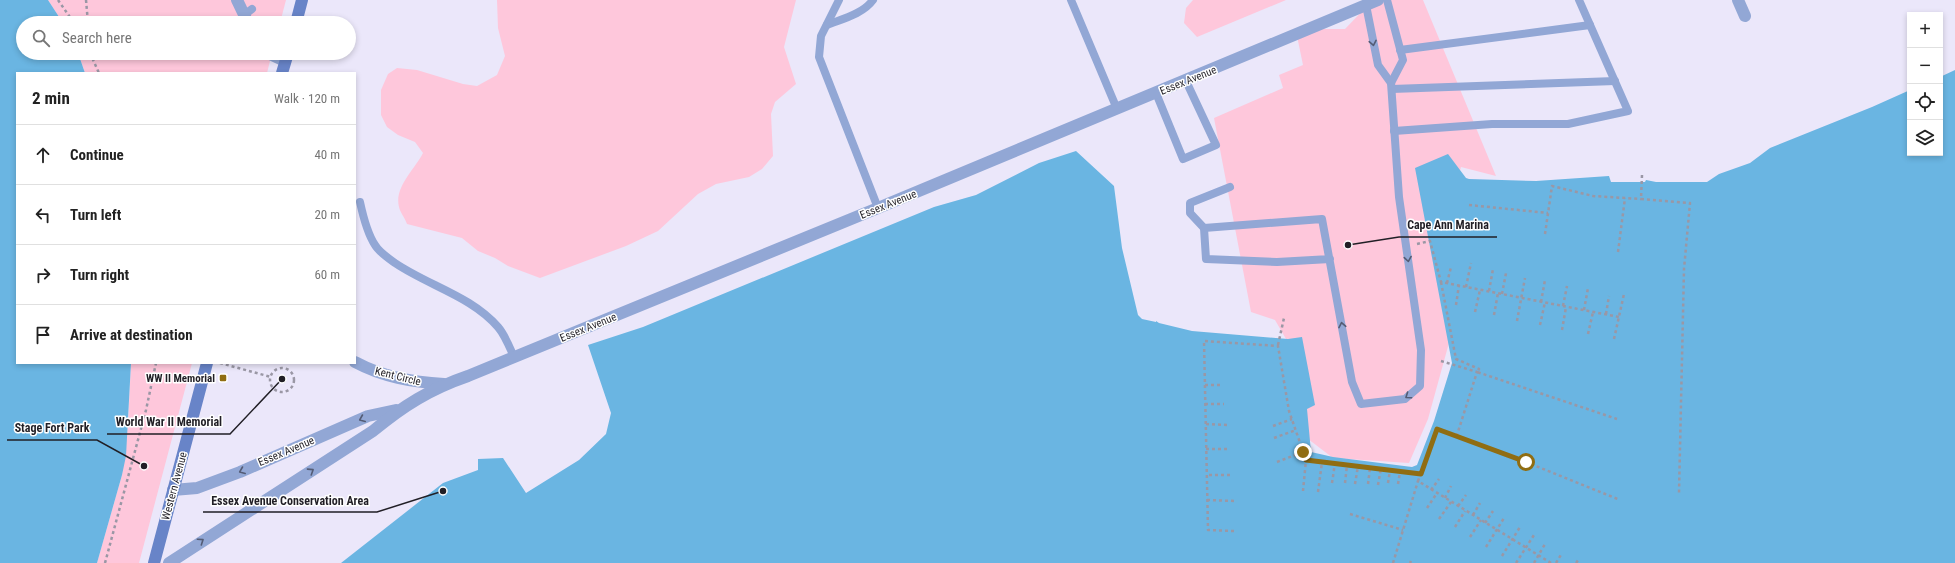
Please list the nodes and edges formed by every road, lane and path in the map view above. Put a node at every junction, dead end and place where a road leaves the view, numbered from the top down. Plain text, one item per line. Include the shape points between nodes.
1 (58, 0) edge
2 (86, 0) edge
3 (237, 0) edge
4 (302, 0) edge
5 (839, 0) edge
6 (873, 0) edge
7 (1071, 0) edge
8 (1378, 0) edge
9 (1387, 0) edge
10 (1579, 0) edge
11 (1738, 0) edge
12 (1366, 5) junction
13 (69, 16) edge
14 (87, 16) edge
15 (248, 16) edge
16 (298, 16) edge
17 (1745, 16) dead end
18 (826, 25) junction
19 (1590, 25) junction
20 (1400, 50) junction
21 (93, 60) edge
22 (99, 72) edge
23 (1186, 81) junction
24 (1615, 81) junction
25 (1391, 86) junction
26 (1156, 93) junction
27 (1117, 109) junction
28 (1394, 131) junction
29 (1642, 176) dead end
30 (1230, 187) dead end
31 (1625, 198) junction
32 (1641, 199) junction
33 (360, 202) dead end
34 (1469, 205) dead end
35 (878, 208) junction
36 (1548, 213) junction
37 (1204, 228) junction
38 (1546, 234) dead end
39 (1417, 244) dead end
40 (1618, 252) dead end
41 (1330, 259) junction
42 (1471, 263) dead end
43 (1451, 267) dead end
44 (1493, 269) dead end
45 (1506, 273) dead end
46 (1525, 278) dead end
47 (1545, 280) dead end
48 (1441, 282) junction
49 (1447, 283) junction
50 (1459, 286) junction
51 (1567, 286) dead end
52 (1466, 287) junction
53 (1588, 288) dead end
54 (1480, 290) junction
55 (1489, 291) junction
56 (1498, 293) junction
57 (1502, 294) junction
58 (1624, 294) dead end
59 (1609, 296) dead end
60 (1521, 298) junction
61 (1541, 302) junction
62 (1545, 302) junction
63 (1456, 305) dead end
64 (1563, 306) junction
65 (1566, 307) junction
66 (1584, 310) junction
67 (1474, 312) dead end
68 (1593, 312) junction
69 (1606, 314) junction
70 (1494, 315) dead end
71 (1619, 317) junction
72 (1284, 318) dead end
73 (1517, 321) dead end
74 (1540, 325) dead end
75 (1562, 330) dead end
76 (1588, 334) dead end
77 (1614, 339) dead end
78 (1278, 346) junction
79 (514, 357) junction
80 (1441, 361) dead end
81 (356, 362) edge
82 (156, 364) edge
83 (207, 364) edge
84 (223, 364) edge
85 (1478, 372) junction
86 (271, 377) junction
87 (444, 384) junction
88 (1205, 384) junction
89 (1220, 385) dead end
90 (1205, 404) junction
91 (1224, 404) dead end
92 (399, 409) junction
93 (1292, 419) junction
94 (1616, 419) dead end
95 (1206, 424) junction
96 (1227, 425) dead end
97 (1273, 426) dead end
98 (1296, 430) junction
99 (1457, 435) junction
100 (1274, 438) dead end
101 (1206, 449) junction
102 (1230, 449) dead end
103 (1303, 452) junction
104 (1306, 460) junction
105 (1278, 462) dead end
106 (1322, 462) junction
107 (1335, 463) junction
108 (1347, 465) junction
109 (1358, 466) junction
110 (1370, 468) junction
111 (1381, 468) dead end
112 (1390, 470) dead end
113 (1400, 472) dead end
114 (1421, 474) junction
115 (1209, 475) dead end
116 (1232, 475) dead end
117 (1439, 479) dead end
118 (1418, 482) junction
119 (1332, 483) dead end
120 (1345, 483) dead end
121 (1388, 483) dead end
122 (1355, 484) dead end
123 (1368, 484) dead end
124 (1398, 484) dead end
125 (1378, 485) dead end
126 (1451, 486) dead end
127 (173, 490) junction
128 (1432, 490) junction
129 (1303, 491) dead end
130 (1318, 492) dead end
131 (1437, 493) junction
132 (1679, 493) dead end
133 (1466, 494) dead end
134 (1445, 498) junction
135 (1207, 500) junction
136 (1620, 500) dead end
137 (1235, 501) dead end
138 (1451, 502) junction
139 (1480, 503) dead end
140 (1458, 506) junction
141 (1427, 508) dead end
142 (1465, 510) junction
143 (1493, 511) dead end
144 (1350, 514) dead end
145 (1473, 515) junction
146 (1504, 518) dead end
147 (1439, 519) dead end
148 (1481, 520) junction
149 (1485, 523) junction
150 (1520, 527) dead end
151 (1455, 528) dead end
152 (1403, 530) junction
153 (1497, 530) junction
154 (1234, 531) dead end
155 (1534, 535) dead end
156 (1470, 537) dead end
157 (1512, 539) junction
158 (1545, 544) dead end
159 (1486, 547) dead end
160 (1526, 548) junction
161 (1562, 553) dead end
162 (1538, 555) junction
163 (1502, 556) dead end
164 (1579, 559) dead end
165 (104, 563) edge
166 (154, 563) edge
167 (169, 563) edge
168 (1394, 563) edge
169 (1516, 563) edge
170 (1534, 563) edge
171 (1551, 563) edge
172 (1556, 563) edge
173 (1576, 563) edge

1 - 13 path
2 - 14 path
3 - 15 street
4 - 16 main road
5 - 18 lane
6 - 18 lane via 859,12
7 - 27 lane
8 - 12 street, Essex Avenue
9 - 20 lane
10 - 19 lane
11 - 17 street
12 - 23 street, Essex Avenue
12 -> 25 lane via 1378,65
18 - 35 lane via 821,36 818,57
19 - 20 lane
19 - 24 lane
20 - 25 lane via 1403,60
21 - 22 path
23 - 26 street, Essex Avenue
23 - 26 lane via 1216,145 1183,159
24 - 25 lane
24 - 28 lane via 1628,111 1568,124 1492,124
25 - 28 lane
26 - 27 street, Essex Avenue
27 - 35 street, Essex Avenue
28 -> 41 lane via 1400,206 1422,350 1420,386 1405,399 1361,404 1352,382
29 - 32 path
30 - 37 lane via 1190,203 1190,213
31 - 32 path
31 - 36 path via 1593,196 1552,186
31 - 40 path
32 - 132 path via 1690,204 1684,269
33 - 79 lane via 364,221 375,246 409,272 465,300 483,313 499,328
34 - 36 path
35 - 79 street, Essex Avenue
36 - 38 path
37 - 41 lane via 1206,259 1277,262
37 - 41 lane via 1322,219
39 - 48 path via 1430,241
42 - 52 path
43 - 49 path
44 - 55 path
45 - 57 path
46 - 60 path
47 - 61 path
48 - 49 path
48 - 85 path via 1456,359 1479,369
49 - 50 path
50 - 52 path
50 - 63 path
51 - 64 path
52 - 54 path
53 - 66 path
54 - 55 path
54 - 67 path
55 - 56 path
56 - 57 path
56 - 70 path
57 - 60 path
58 - 71 path
59 - 69 path
60 - 61 path
60 - 73 path
61 - 62 path
62 - 64 path
62 - 74 path
64 - 65 path
65 - 66 path
65 - 75 path
66 - 68 path
68 - 69 path
68 - 76 path
69 - 71 path
71 - 77 path
72 - 78 path
78 - 88 path via 1204,341
78 - 93 path
79 - 87 street, Essex Avenue
80 - 85 path
81 - 87 street, Kent Circle via 381,374 423,383
82 - 165 path via 146,410
83 - 127 main road, Western Avenue
84 - 86 path
85 - 94 path
85 - 99 path
86 - 86 path via 271,385 278,391 289,390 293,385 293,376 285,368 275,370
87 - 92 street, Essex Avenue
88 - 89 path
88 - 90 path
90 - 91 path
90 - 95 path
92 -> 127 street, Essex Avenue via 368,416 197,488
167 -> 92 street, Essex Avenue via 372,431
93 - 97 path
93 - 98 path
95 - 96 path
95 - 101 path
98 - 100 path
98 - 103 path
99 - 114 path via 1437,429
99 - 136 path
101 - 102 path
101 - 135 path
103 - 104 path
103 - 105 path
104 - 106 path
104 - 129 path
106 - 107 path
106 - 130 path
107 - 108 path
107 - 119 path
108 - 109 path
108 - 120 path
109 - 110 path
109 - 122 path
110 - 114 path
110 - 123 path
111 - 125 path
112 - 121 path
113 - 124 path
114 - 118 path
115 - 116 path
117 - 128 path
118 - 128 path
118 - 152 path
126 - 134 path
127 - 166 main road, Western Avenue
128 - 131 path
131 - 134 path
131 - 141 path
133 - 140 path
134 - 138 path
135 - 137 path
135 - 154 path via 1208,530
138 - 140 path
138 - 147 path
139 - 145 path
140 - 142 path
142 - 145 path
142 - 151 path
143 - 149 path
144 - 152 path
145 - 148 path
146 - 153 path
148 - 149 path
148 - 156 path
149 - 153 path
150 - 157 path
152 - 168 path
153 - 157 path
153 - 159 path
155 - 160 path
157 - 160 path
157 - 163 path
158 - 162 path
160 - 162 path
160 - 169 path
161 - 172 path
162 - 170 path
162 - 171 path
164 - 173 path

